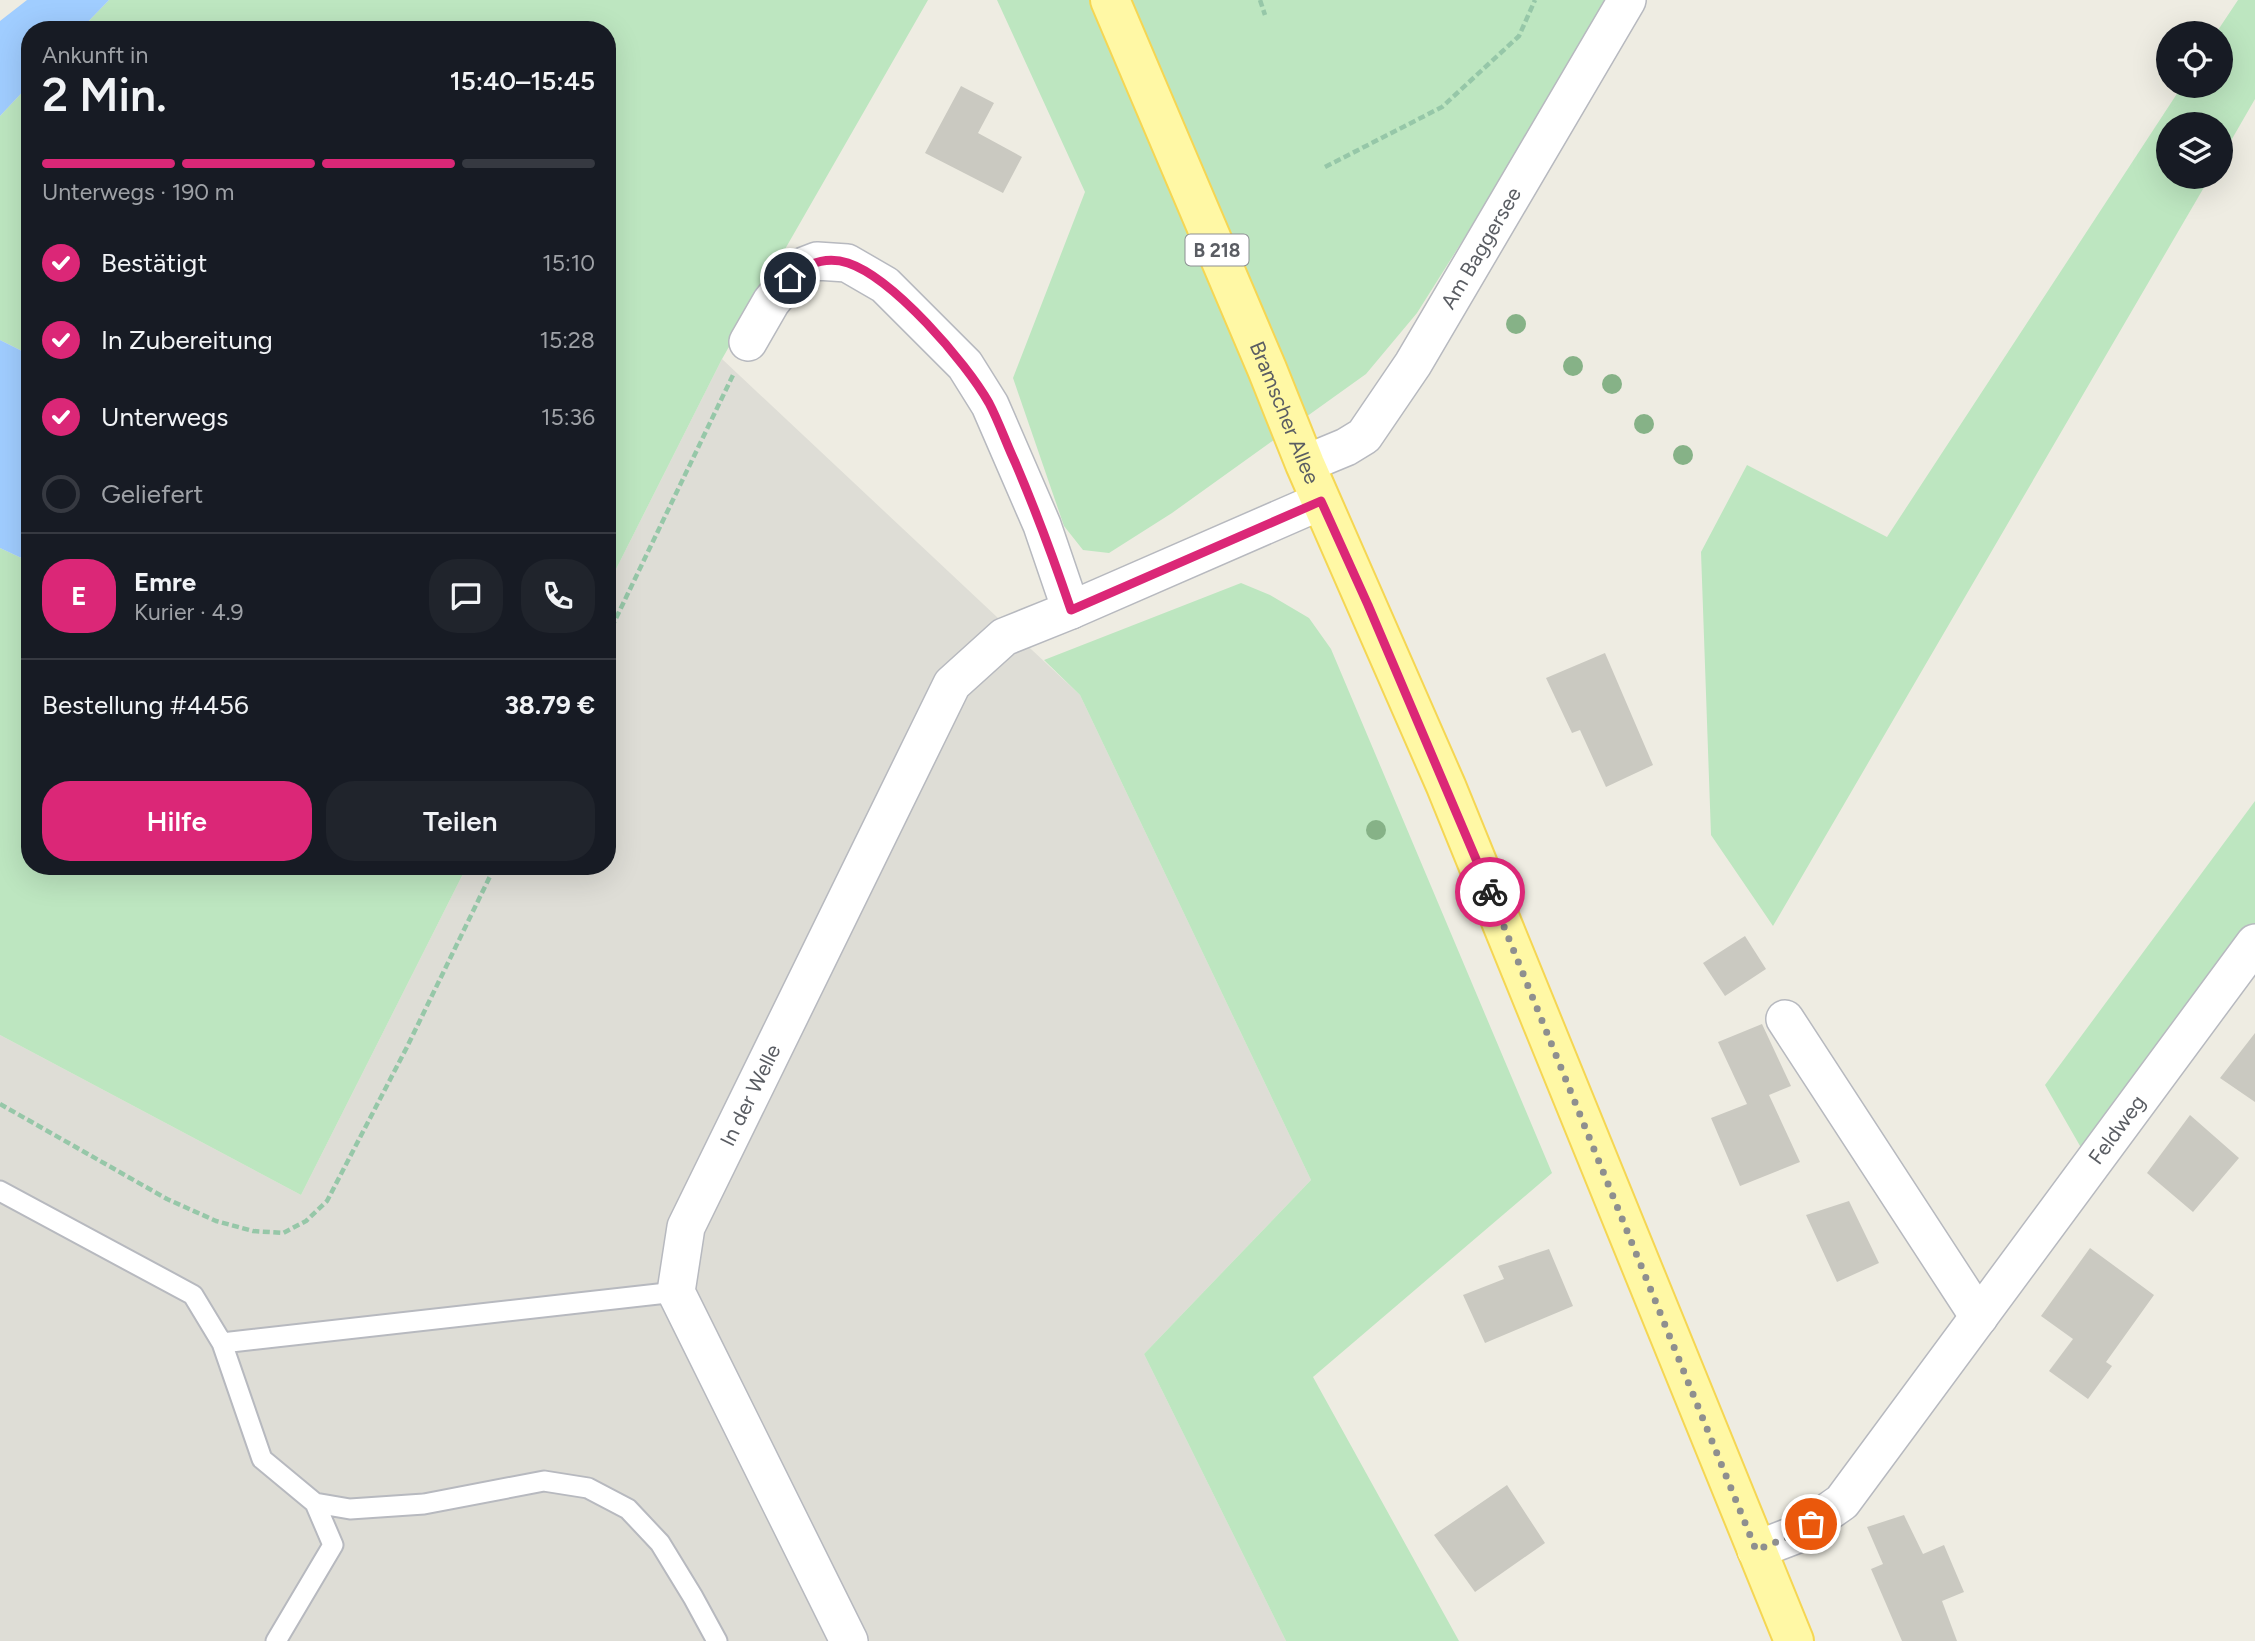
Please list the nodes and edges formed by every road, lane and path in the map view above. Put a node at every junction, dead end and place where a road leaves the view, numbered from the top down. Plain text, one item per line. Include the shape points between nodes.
1 (1110, 0) edge
2 (1260, 0) edge
3 (1535, 0) edge
4 (1627, 0) edge
5 (1265, 15) dead end
6 (1325, 167) dead end
7 (748, 342) joint
8 (1304, 464) junction
9 (1321, 501) junction
10 (1071, 610) junction
11 (616, 618) edge
12 (491, 875) edge
13 (2255, 943) edge
14 (1785, 1019) dead end
15 (0, 1104) edge
16 (0, 1191) edge
17 (676, 1292) junction
18 (1979, 1317) junction
19 (222, 1343) junction
20 (315, 1503) junction
21 (1756, 1550) junction
22 (276, 1641) edge
23 (717, 1641) edge
24 (849, 1641) edge
25 (1794, 1641) edge

1 - 8 main road, Bramscher Allee / B 218
2 - 5 path
3 - 6 path via 1520,36 1442,107
4 - 8 street, Am Baggersee via 1413,364 1364,436
7 - 10 street via 771,302 804,266 817,261 847,263 885,285 965,365 990,405 1042,525
7 - 11 path
8 - 9 main road, Bramscher Allee / B 218
9 - 10 street, In der Welle
9 - 21 main road, Bramscher Allee / B 218 via 1534,996
10 - 17 street, In der Welle via 1004,637 952,684 686,1227
12 - 15 path via 327,1201 306,1222 283,1233 216,1221 167,1199
13 - 18 street, Feldweg
14 - 18 street
16 - 19 lane via 193,1295
17 - 19 lane
17 - 24 street
18 - 21 street, Feldweg via 1842,1502 1794,1535
19 - 20 lane via 262,1459
20 - 22 lane via 333,1545
20 - 23 lane via 350,1509 424,1504 544,1481 588,1489 628,1509 660,1543
21 - 25 main road, Bramscher Allee / B 218

